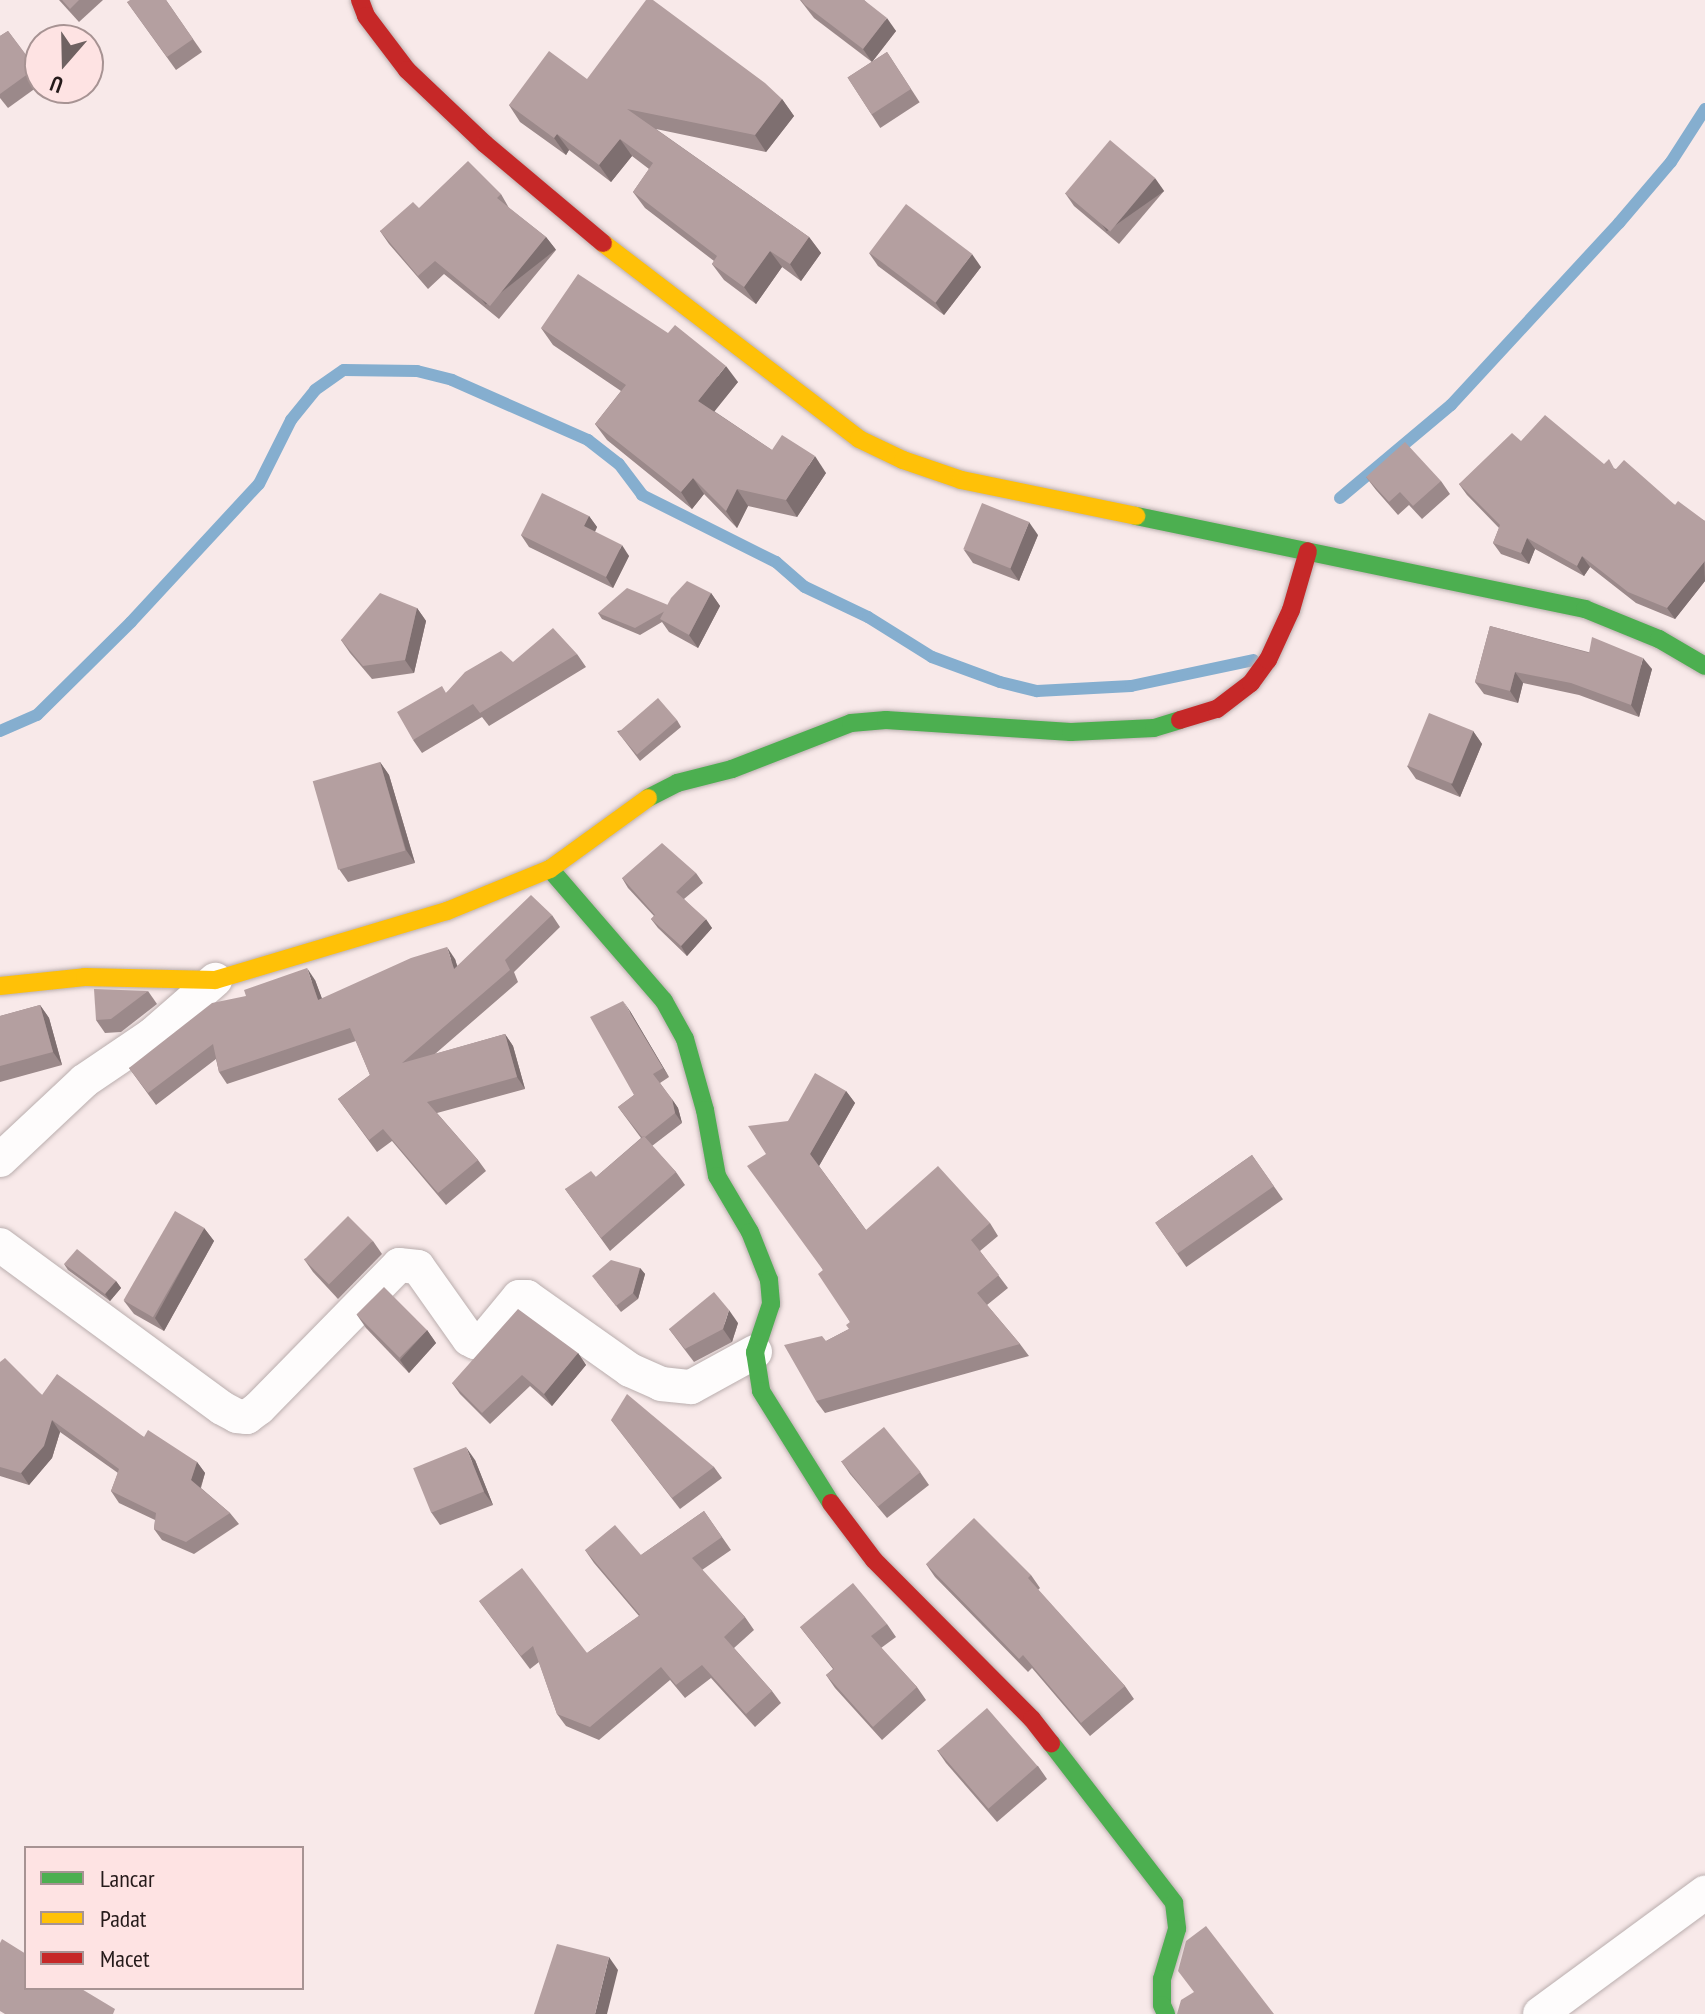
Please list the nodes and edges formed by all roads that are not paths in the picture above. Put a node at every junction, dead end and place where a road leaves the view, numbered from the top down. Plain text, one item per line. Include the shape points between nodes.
1 (360, 0) edge
2 (1308, 551) junction
3 (1705, 666) edge
4 (550, 869) junction
5 (215, 980) junction
6 (0, 986) edge
7 (0, 1160) edge
8 (0, 1245) edge
9 (755, 1352) junction
10 (1705, 1893) edge
11 (1166, 2014) edge
12 (1540, 2014) edge

1 - 2 street via 407,70 485,144 571,218 859,439 961,480
2 - 3 street via 1585,609 1659,639
2 - 4 street via 1291,610 1268,660 1251,683 1217,709 1154,728 1071,732 886,720 851,723 732,769 677,783 636,804
4 - 5 street via 447,911
4 - 9 street via 664,1001 685,1039 717,1176 750,1232 769,1280 771,1304
5 - 6 street via 85,977
5 - 7 street via 152,1035 84,1081
8 - 9 street via 237,1416 247,1417 259,1408 399,1265 418,1267 475,1342 485,1338 519,1297 527,1297 630,1370 661,1384 691,1387
9 - 11 street via 761,1391 824,1493 874,1560 1032,1719 1169,1894 1177,1929 1162,1979
10 - 12 street

